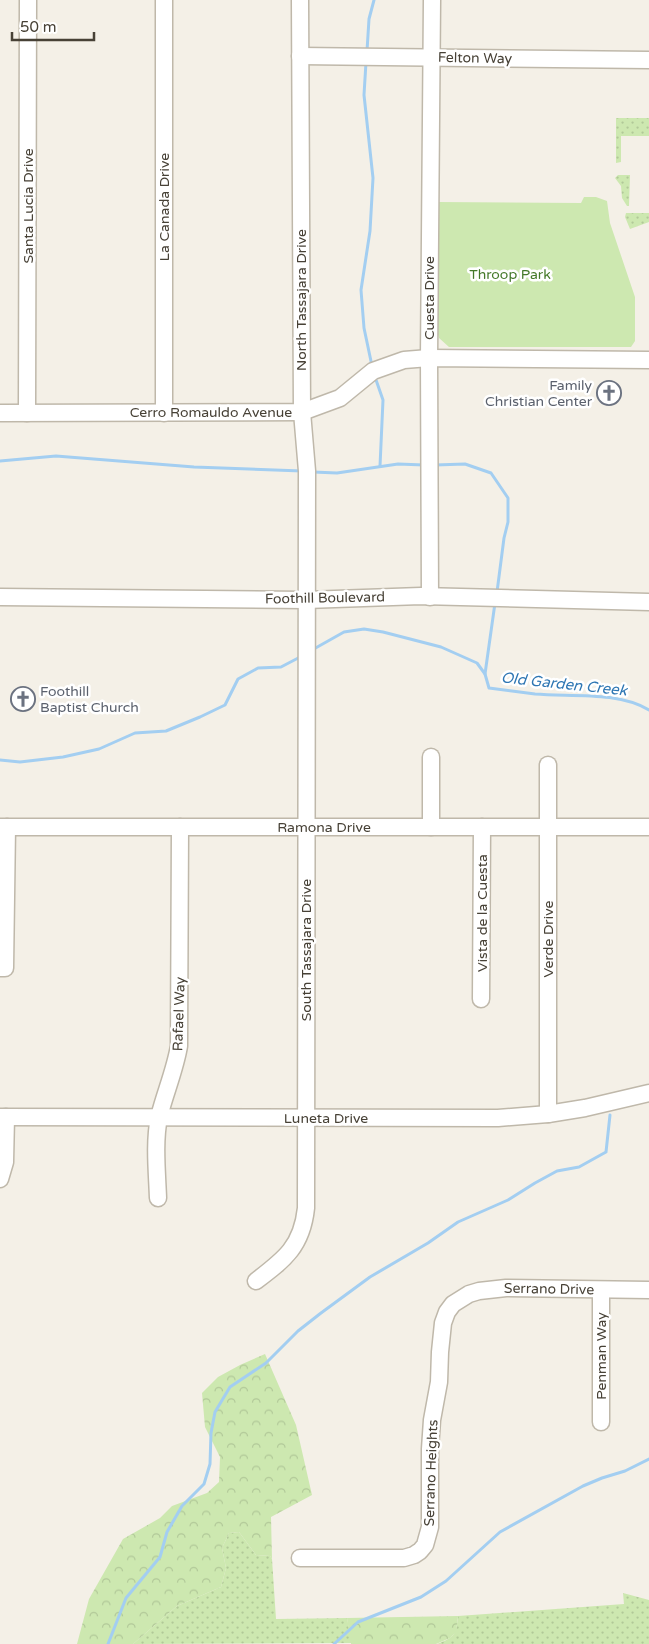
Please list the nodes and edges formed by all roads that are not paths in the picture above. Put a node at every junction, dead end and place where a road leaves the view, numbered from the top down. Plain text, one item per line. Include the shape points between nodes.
1 (28, 0) edge
2 (164, 0) edge
3 (300, 0) edge
4 (432, 0) edge
5 (300, 56) junction
6 (432, 58) junction
7 (649, 60) edge
8 (429, 358) junction
9 (649, 360) edge
10 (302, 412) junction
11 (0, 413) edge
12 (28, 413) junction
13 (164, 413) junction
14 (0, 597) edge
15 (430, 597) junction
16 (306, 600) junction
17 (649, 602) edge
18 (431, 758) dead end
19 (548, 765) dead end
20 (4, 827) edge
21 (180, 827) junction
22 (307, 827) junction
23 (431, 827) junction
24 (482, 827) junction
25 (548, 827) junction
26 (649, 827) edge
27 (0, 968) edge
28 (482, 999) dead end
29 (649, 1093) edge
30 (548, 1114) junction
31 (3, 1117) edge
32 (159, 1117) junction
33 (306, 1118) junction
34 (0, 1179) edge
35 (158, 1198) dead end
36 (256, 1281) dead end
37 (601, 1290) junction
38 (649, 1290) edge
39 (453, 1304) joint
40 (601, 1422) dead end
41 (300, 1558) dead end

1 - 12 street, Santa Lucia Drive
2 - 13 street, La Canada Drive
3 - 5 street, North Tassajara Drive
4 - 6 street, Cuesta Drive
5 - 6 street, Felton Way
5 - 10 street, North Tassajara Drive
6 - 7 street, Felton Way
6 - 8 street, Cuesta Drive
8 - 9 street, Cerro Romauldo Avenue
8 - 10 street, Cerro Romauldo Avenue via 404,360 373,371 340,398
8 - 15 street, Cuesta Drive
10 - 13 street, Cerro Romauldo Avenue
10 - 16 street, North Tassajara Drive via 307,471
11 - 12 street, Cerro Romauldo Avenue
12 - 13 street, Cerro Romauldo Avenue
14 - 16 street, Foothill Boulevard
15 - 16 street, Foothill Boulevard
15 - 17 street, Foothill Boulevard
16 - 22 street, South Tassajara Drive
18 - 23 street
19 - 25 street, Verde Drive
20 - 21 street, Ramona Drive
20 - 27 street via 5,968
21 - 22 street, Ramona Drive
21 - 32 street, Rafael Way via 180,1046
22 - 23 street, Ramona Drive
22 - 33 street, South Tassajara Drive
23 - 24 street, Ramona Drive
24 - 25 street, Ramona Drive
24 - 28 street, Vista de la Cuesta
25 - 26 street, Ramona Drive
25 - 30 street, Verde Drive
29 - 30 street, Luneta Drive
30 - 33 street, Luneta Drive via 498,1118
31 - 32 street, Luneta Drive
31 - 34 street via 5,1162
32 - 33 street, Luneta Drive
32 - 35 street, Rafael Way via 156,1156
33 - 36 street, South Tassajara Drive via 306,1208 301,1234 287,1256
37 - 38 street, Serrano Drive
37 - 39 street, Serrano Drive via 490,1289 469,1294
37 - 40 street, Penman Way
39 - 41 street, Serrano Heights via 447,1312 441,1334 439,1382 430,1449 430,1527 425,1544 414,1555 404,1558

